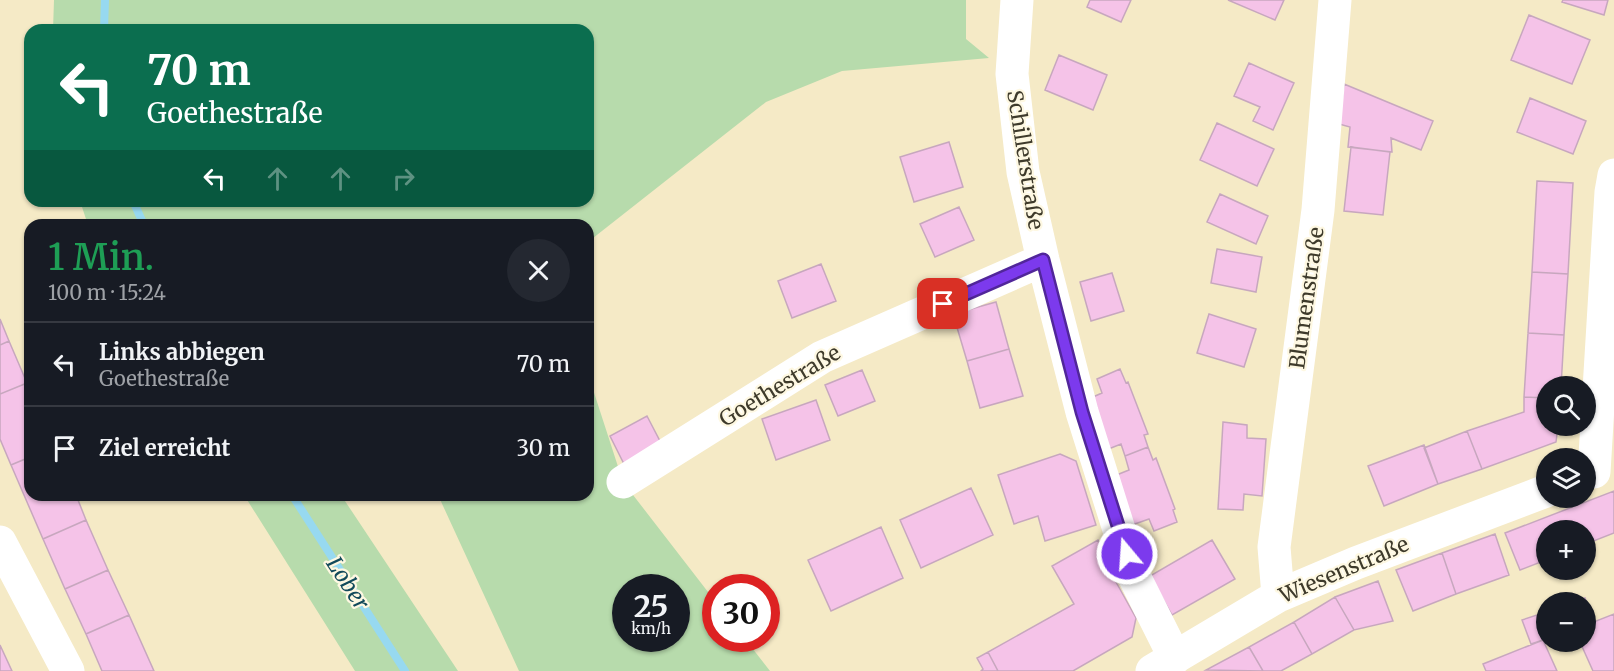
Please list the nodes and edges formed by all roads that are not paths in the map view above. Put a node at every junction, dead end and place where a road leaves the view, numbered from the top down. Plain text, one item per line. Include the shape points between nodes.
1 (1017, 0) edge
2 (1335, 0) edge
3 (1614, 175) edge
4 (1043, 260) junction
5 (1598, 471) edge
6 (623, 482) dead end
7 (1536, 495) edge
8 (0, 542) edge
9 (1278, 596) junction
10 (1163, 664) edge
11 (68, 671) edge

1 - 4 street, Schillerstraße via 1012,83 1023,172
2 - 9 street, Blumenstraße via 1318,210 1274,547
3 - 5 street
4 - 6 street, Goethestraße via 822,357
4 - 10 street, Schillerstraße via 1082,412
7 - 9 street, Wiesenstraße
8 - 11 street
9 - 10 street, Wiesenstraße

